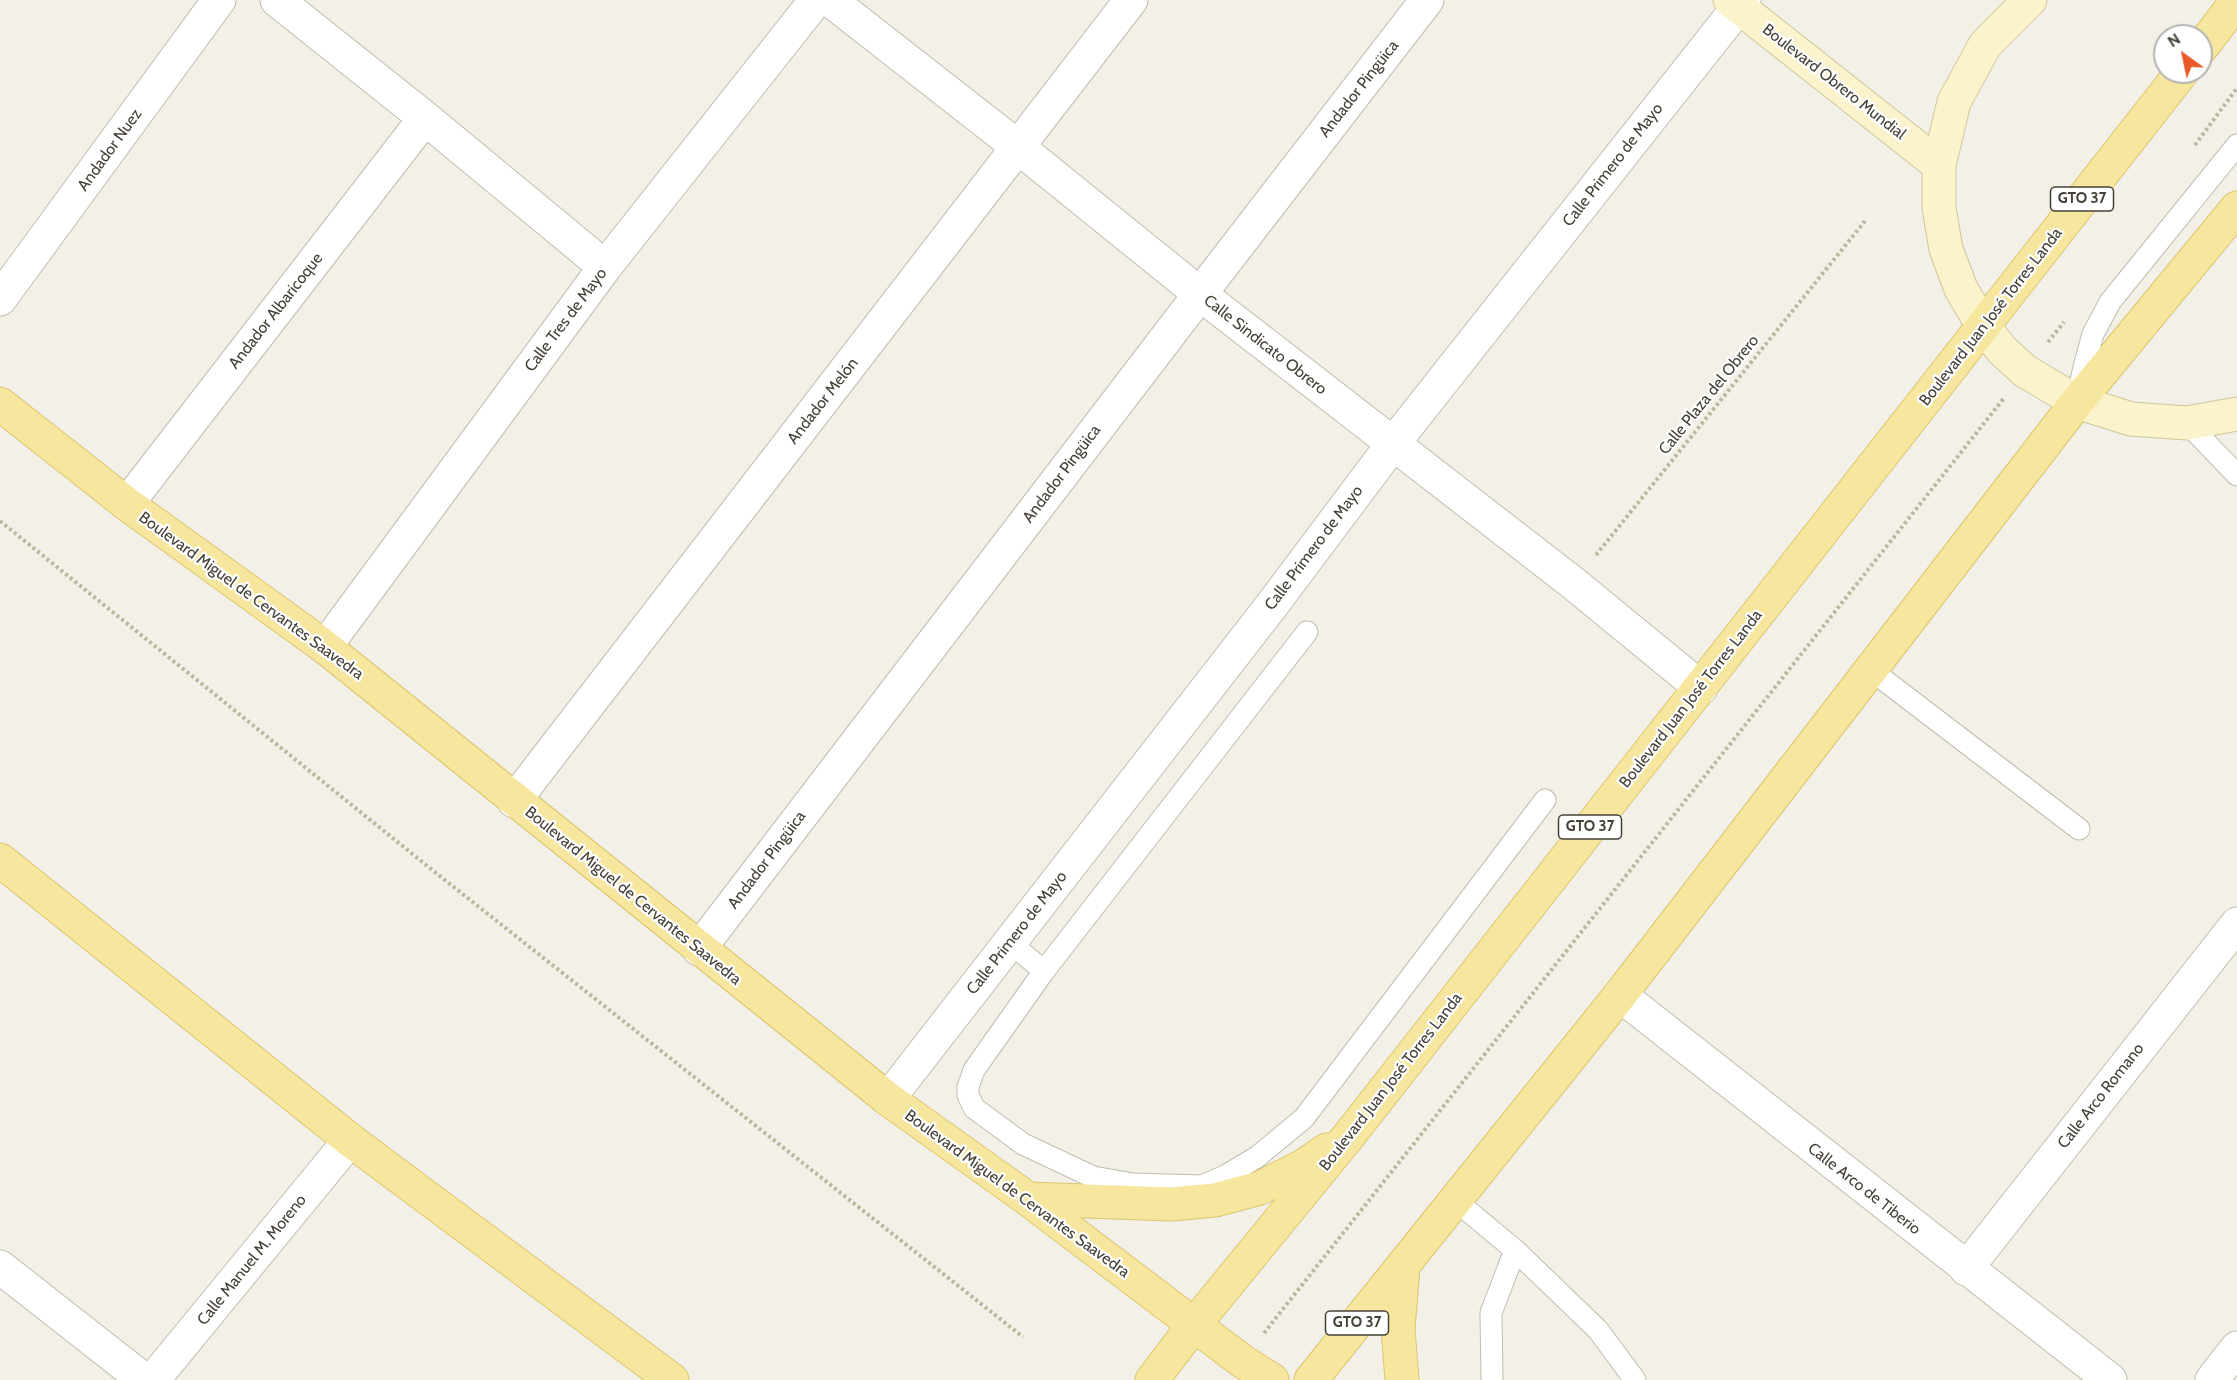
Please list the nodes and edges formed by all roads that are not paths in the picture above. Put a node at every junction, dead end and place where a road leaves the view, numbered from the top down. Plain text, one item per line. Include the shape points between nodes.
1 (219, 0) edge
2 (277, 0) edge
3 (816, 0) edge
4 (830, 0) edge
5 (1131, 0) edge
6 (1427, 0) edge
7 (2030, 0) edge
8 (1738, 2) edge
9 (2237, 2) edge
10 (2213, 33) edge
11 (2173, 84) edge
12 (425, 118) junction
13 (2237, 146) edge
14 (1018, 147) junction
15 (1939, 165) junction
16 (2237, 208) edge
17 (605, 267) junction
18 (1200, 294) junction
19 (0, 299) edge
20 (1983, 326) junction
21 (2077, 402) junction
22 (0, 404) edge
23 (2237, 414) edge
24 (2187, 423) junction
25 (1392, 445) junction
26 (2237, 475) edge
27 (127, 504) junction
28 (1307, 632) dead end
29 (325, 647) junction
30 (1871, 670) junction
31 (1701, 688) junction
32 (1545, 800) dead end
33 (514, 801) junction
34 (2079, 829) dead end
35 (0, 860) edge
36 (2237, 924) edge
37 (1009, 942) junction
38 (699, 949) junction
39 (1044, 971) junction
40 (1620, 995) junction
41 (888, 1099) junction
42 (1351, 1133) junction
43 (350, 1140) junction
44 (1028, 1199) junction
45 (1456, 1201) junction
46 (1515, 1250) junction
47 (0, 1267) edge
48 (1403, 1267) junction
49 (1966, 1269) junction
50 (1194, 1324) junction
51 (2237, 1348) edge
52 (144, 1380) edge
53 (153, 1380) edge
54 (672, 1380) edge
55 (1152, 1380) edge
56 (1272, 1380) edge
57 (1311, 1380) edge
58 (1402, 1380) edge
59 (1492, 1380) edge
60 (1635, 1380) edge
61 (2110, 1380) edge
62 (2212, 1380) edge

1 - 19 street, Andador Nuez
2 - 12 street
3 - 17 street, Calle Tres de Mayo
4 - 14 street, Calle Sindicato Obrero
5 - 14 street, Andador Melón
6 - 18 street, Andador Pingüica
7 - 15 street via 1985,45 1954,102
8 - 15 street, Boulevard Obrero Mundial
8 - 25 street, Calle Primero de Mayo
9 - 10 main road
11 - 20 main road, Boulevard Juan José Torres Landa / GTO 37
12 - 17 street
12 - 27 street, Andador Albaricoque
13 - 21 lane via 2110,302 2093,334
14 - 18 street, Calle Sindicato Obrero
14 - 33 street, Andador Melón
15 - 20 street via 1939,208 1946,249 1961,289
16 - 21 main road, GTO 37
17 - 29 street, Calle Tres de Mayo
18 - 25 street, Calle Sindicato Obrero
18 - 38 street, Andador Pingüica
20 - 21 street via 2025,371
20 - 31 main road, Boulevard Juan José Torres Landa / GTO 37
21 - 24 street via 2131,419
21 - 30 main road, GTO 37
22 - 27 main road, Boulevard Miguel de Cervantes Saavedra
23 - 24 street
24 - 26 lane
25 - 31 street, Calle Sindicato Obrero via 1573,583
25 - 37 street, Calle Primero de Mayo
27 - 29 main road, Boulevard Miguel de Cervantes Saavedra
28 - 39 lane
29 - 33 main road, Boulevard Miguel de Cervantes Saavedra
30 - 34 lane
30 - 40 main road, GTO 37
31 - 42 main road, Boulevard Juan José Torres Landa / GTO 37
32 - 39 lane via 1304,1118 1257,1157 1202,1186 1133,1184 1093,1177 1023,1144 974,1108 968,1087 974,1070
33 - 38 main road, Boulevard Miguel de Cervantes Saavedra
35 - 43 main road
36 - 49 street, Calle Arco Romano
37 - 39 lane
37 - 41 street, Calle Primero de Mayo
38 - 41 main road, Boulevard Miguel de Cervantes Saavedra
40 - 45 main road, GTO 37
40 - 49 street, Calle Arco de Tiberio
41 - 44 main road, Boulevard Miguel de Cervantes Saavedra
42 - 44 main road via 1305,1165 1260,1188 1215,1200 1173,1204
42 - 50 main road, Boulevard Juan José Torres Landa / GTO 37
43 - 53 street, Calle Manuel M. Moreno
43 - 54 main road
44 - 50 main road, Boulevard Miguel de Cervantes Saavedra
45 - 46 lane
45 - 48 main road, GTO 37
46 - 59 lane via 1491,1313
46 - 60 lane via 1598,1330
47 - 52 street
48 - 57 main road, GTO 37
48 - 58 main road via 1398,1329
49 - 61 street, Calle Arco de Tiberio
50 - 55 main road, Boulevard Juan José Torres Landa / GTO 37
50 - 56 main road, Boulevard Miguel de Cervantes Saavedra
51 - 62 street

